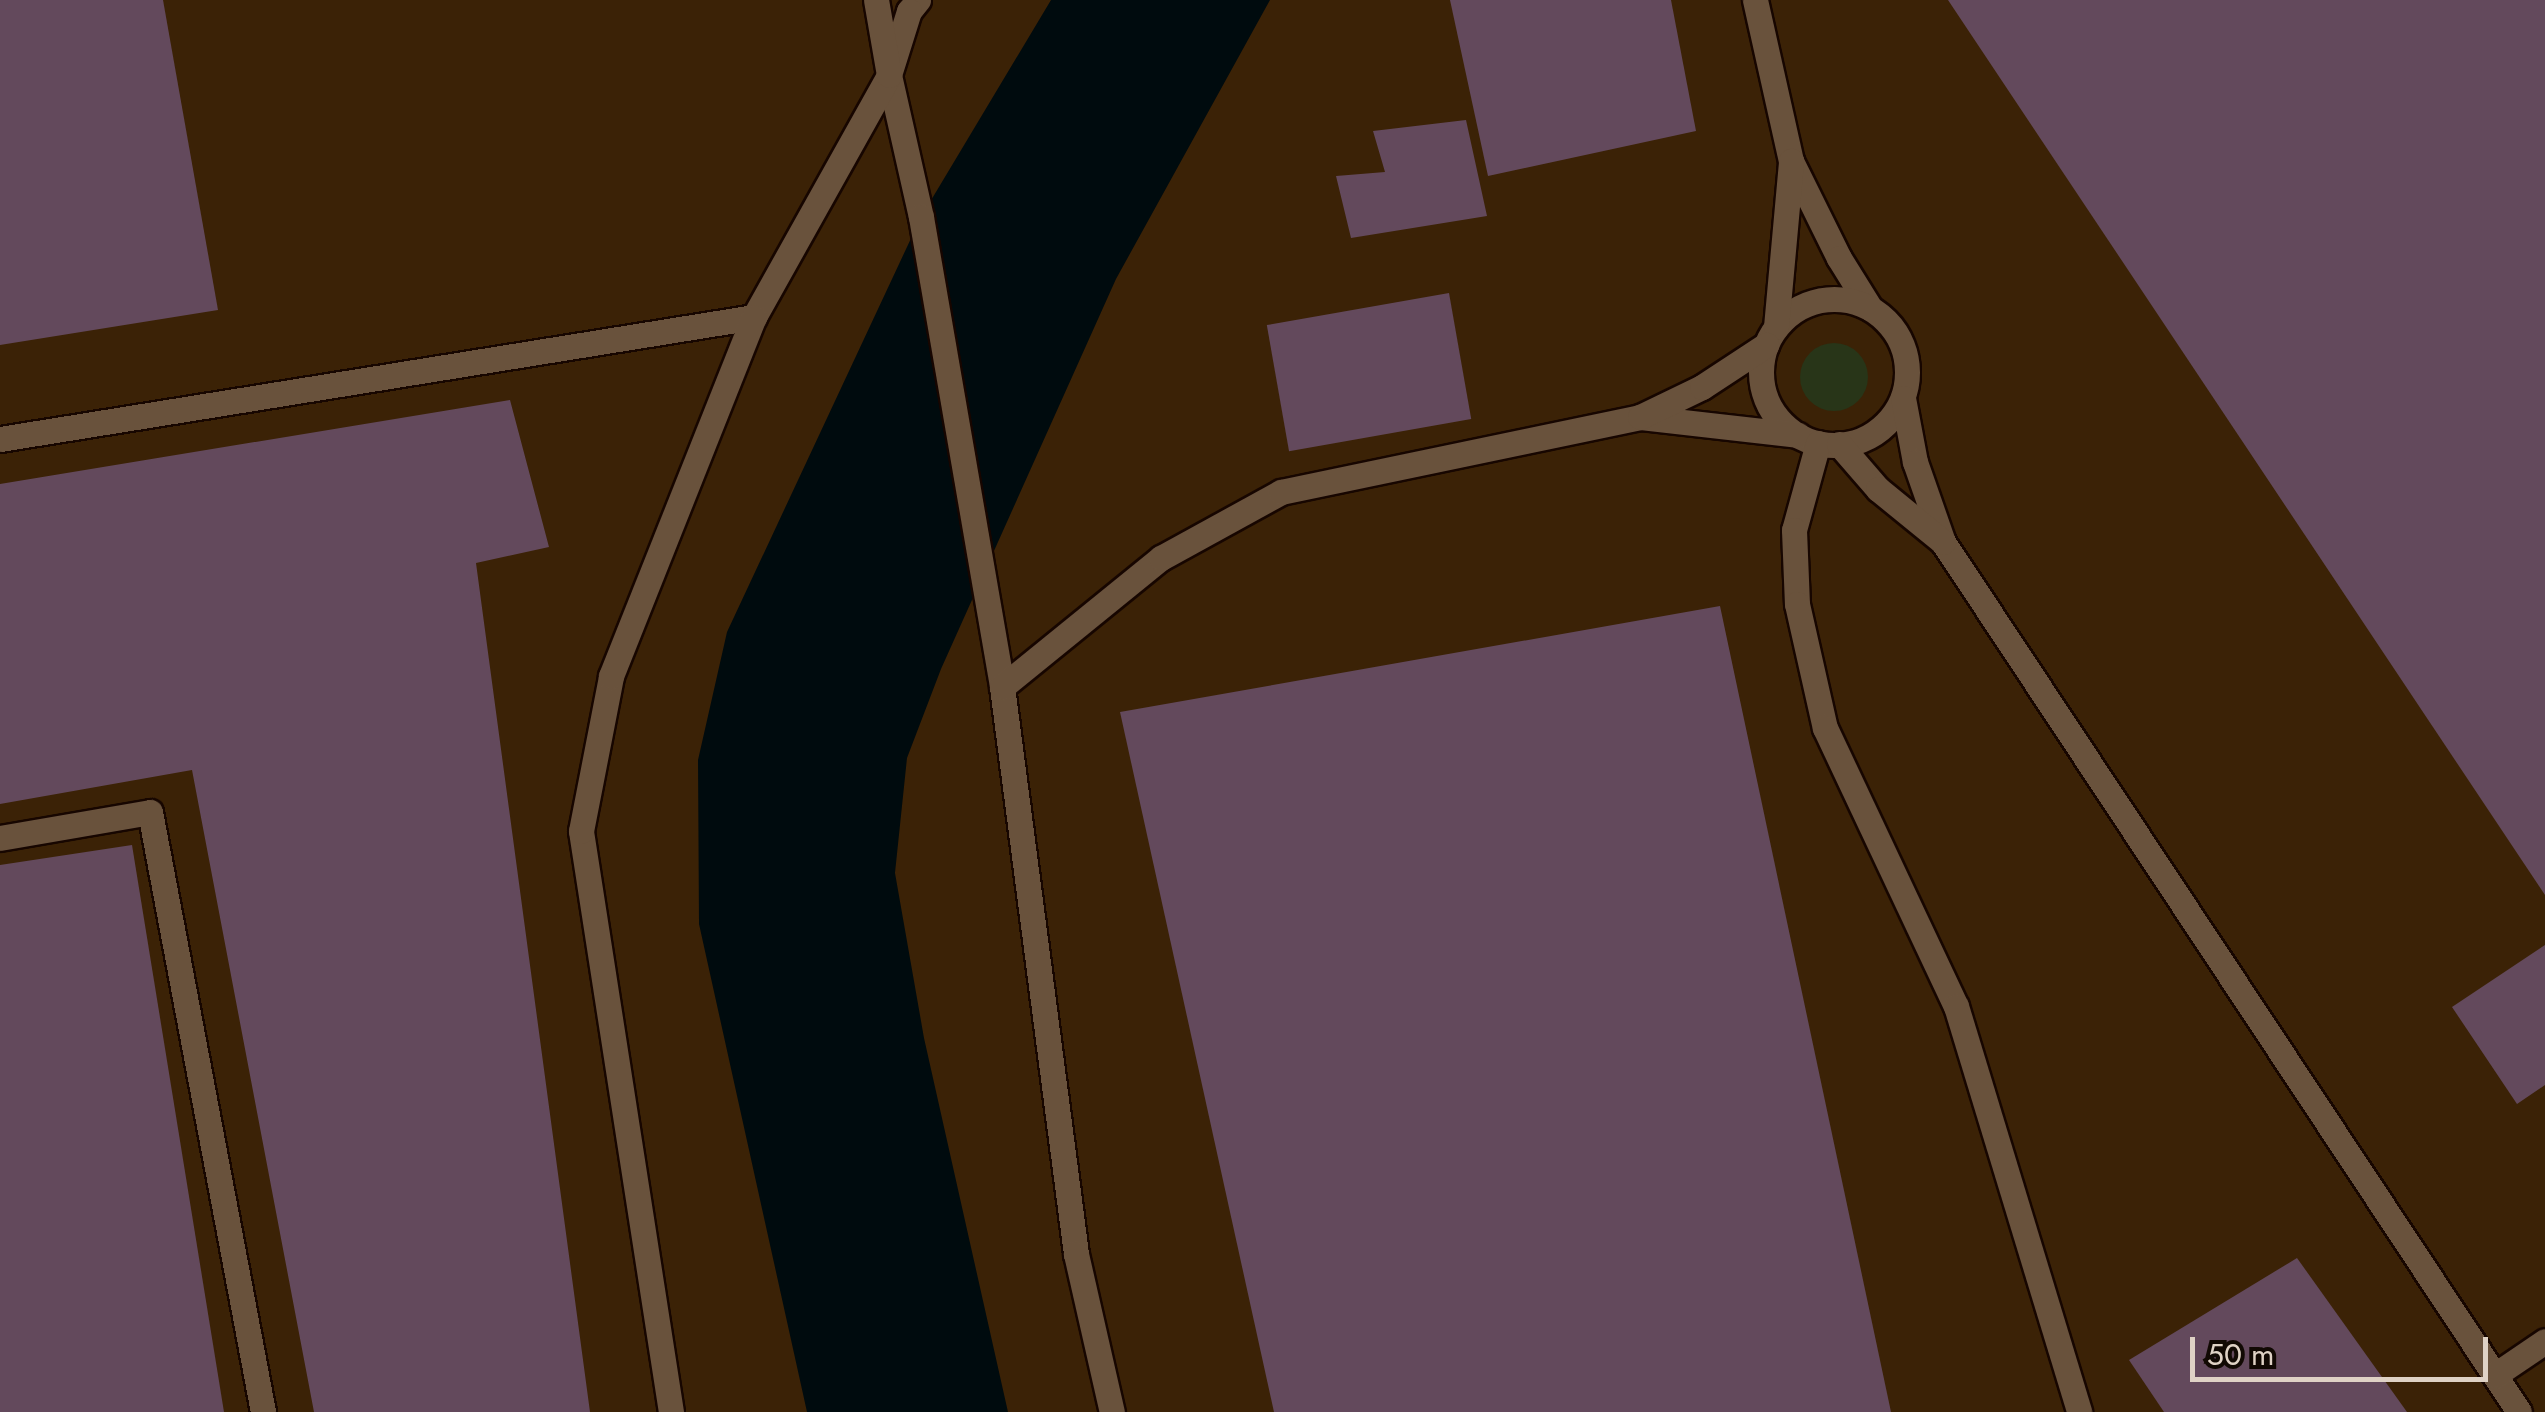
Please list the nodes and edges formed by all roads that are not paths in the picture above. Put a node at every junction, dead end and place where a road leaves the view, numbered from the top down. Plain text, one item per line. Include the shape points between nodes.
1 (876, 0) edge
2 (918, 0) edge
3 (1755, 0) edge
4 (890, 75) junction
5 (1792, 161) junction
6 (1870, 308) junction
7 (754, 317) junction
8 (1771, 336) junction
9 (1903, 398) junction
10 (1640, 417) junction
11 (0, 439) edge
12 (1819, 441) junction
13 (1943, 542) junction
14 (1002, 687) junction
15 (0, 838) edge
16 (2545, 1341) edge
17 (2494, 1375) junction
18 (263, 1412) edge
19 (671, 1412) edge
20 (1112, 1412) edge
21 (2079, 1412) edge
22 (2519, 1412) edge

1 - 4 lane
2 - 4 lane
3 - 5 lane
4 - 7 lane
4 - 14 lane
5 - 6 lane
5 - 8 lane
6 - 8 lane via 1851,300 1820,301 1792,312
6 - 9 lane via 1887,321 1907,357
7 - 11 lane
7 - 19 lane via 610,676 581,831
8 - 10 lane via 1702,387
8 - 12 lane via 1763,386 1776,414
9 - 12 lane via 1878,430
9 - 13 lane
10 - 12 lane
10 - 14 lane via 1281,492 1161,558
12 - 13 lane
12 - 21 lane via 1794,530 1797,604 1825,728 1956,1006
13 - 17 lane
14 - 20 lane via 1076,1254
15 - 18 lane via 150,812
16 - 17 lane
17 - 22 lane

